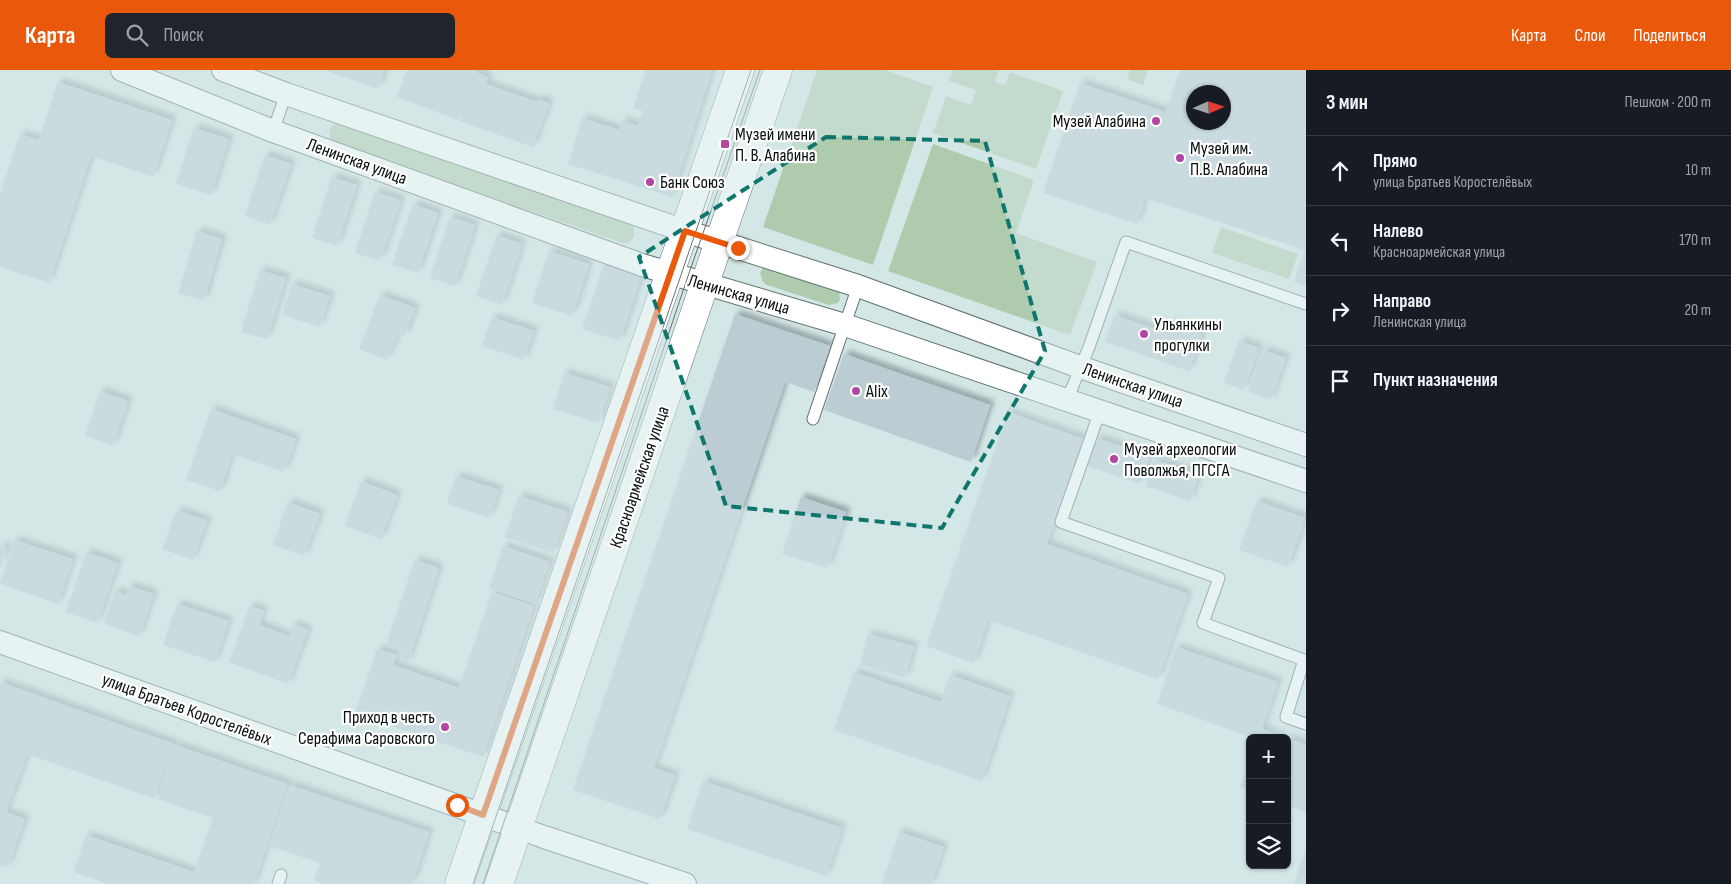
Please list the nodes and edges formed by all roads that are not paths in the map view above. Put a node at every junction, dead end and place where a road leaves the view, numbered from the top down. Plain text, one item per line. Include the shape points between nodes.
1 (122, 70) edge
2 (223, 70) edge
3 (740, 70) edge
4 (778, 70) edge
5 (286, 94) junction
6 (273, 130) junction
7 (685, 231) junction
8 (719, 242) junction
9 (670, 274) junction
10 (704, 284) junction
11 (858, 286) junction
12 (1306, 304) edge
13 (845, 325) junction
14 (1080, 367) junction
15 (1067, 400) junction
16 (1100, 411) junction
17 (812, 419) dead end
18 (1306, 445) edge
19 (1306, 480) edge
20 (0, 642) edge
21 (1306, 724) edge
22 (483, 815) junction
23 (518, 828) junction
24 (459, 884) edge
25 (499, 884) edge
26 (685, 884) edge

1 - 6 street, Ленинская улица
2 - 5 street, Ленинская улица
3 - 7 main road
4 - 8 main road, Красноармейская улица
5 - 6 lane
5 - 7 street, Ленинская улица
6 - 9 street, Ленинская улица
7 - 8 street, Ленинская улица
7 - 9 main road
8 - 10 main road, Красноармейская улица
8 - 11 street, Ленинская улица
9 - 10 street, Ленинская улица
9 - 22 main road
10 - 13 street, Ленинская улица
10 - 23 main road, Красноармейская улица
11 - 13 lane
11 - 14 street, Ленинская улица
12 - 14 lane via 1126,242
13 - 15 street, Ленинская улица
13 - 17 lane
14 - 15 lane
14 - 18 street, Ленинская улица
15 - 16 street, Ленинская улица
16 - 19 street, Ленинская улица
16 - 21 lane via 1061,522 1219,578 1203,623 1304,660 1286,717
20 - 22 street, улица Братьев Коростелёвых
22 - 23 street, улица Братьев Коростелёвых
22 - 24 main road
23 - 25 main road, Красноармейская улица
23 - 26 street, улица Братьев Коростелёвых

